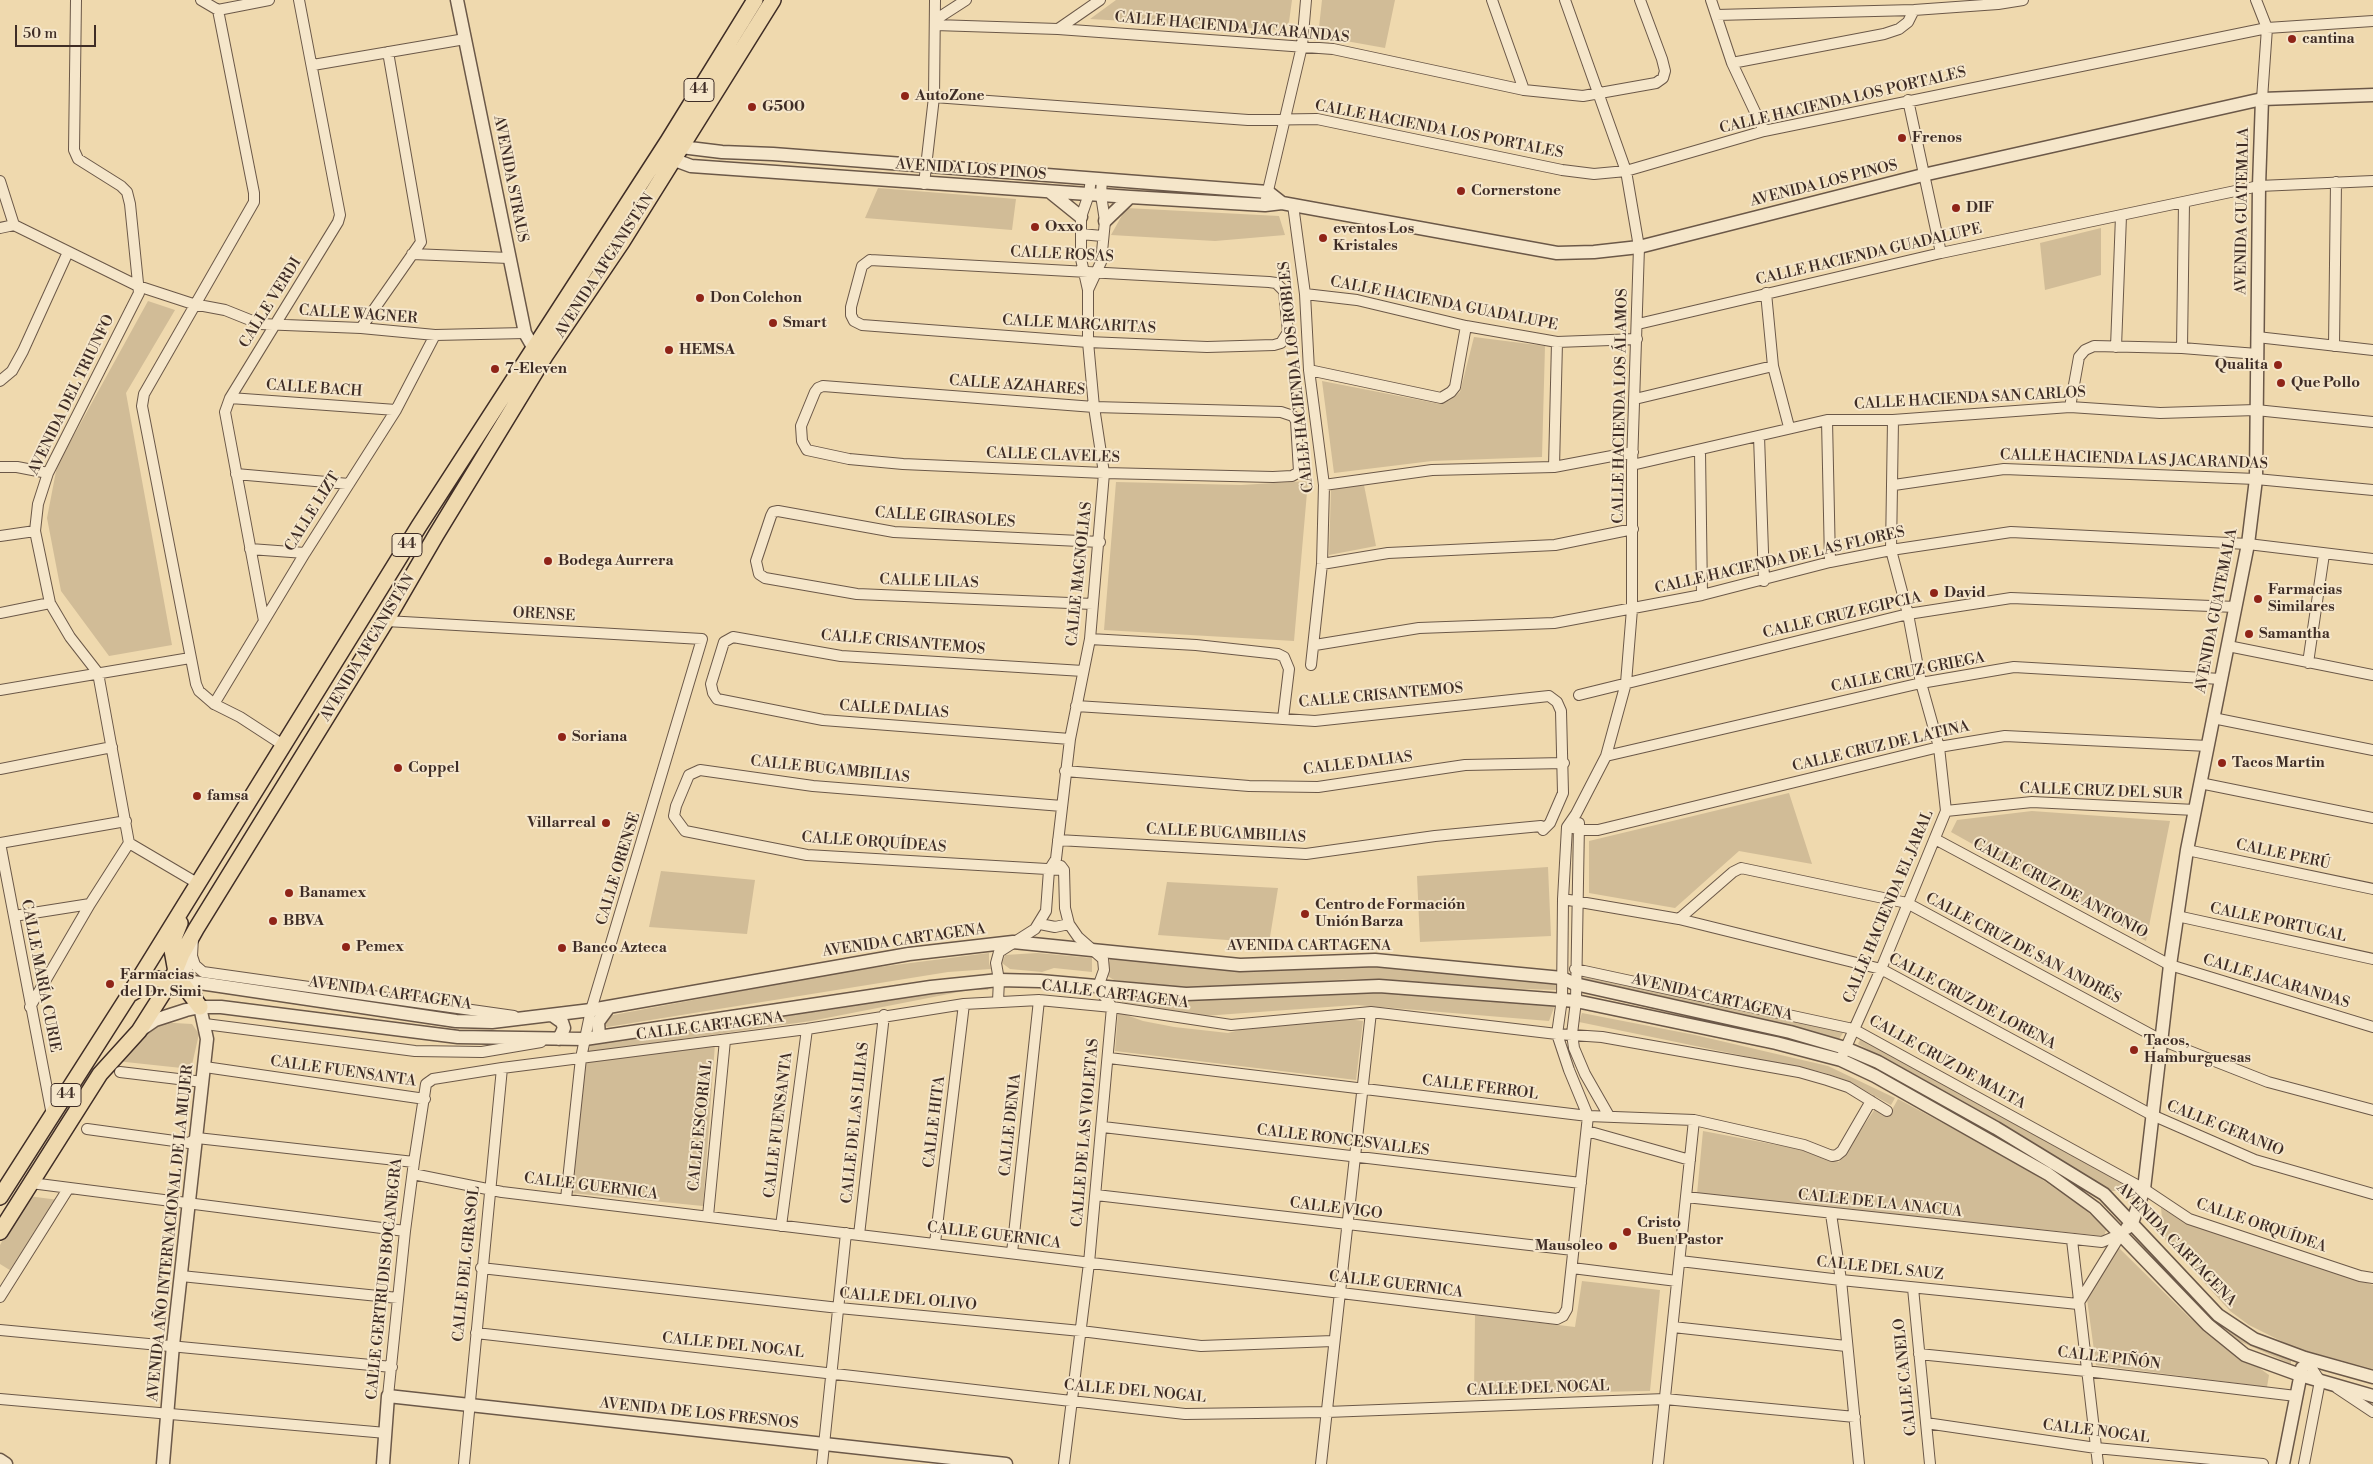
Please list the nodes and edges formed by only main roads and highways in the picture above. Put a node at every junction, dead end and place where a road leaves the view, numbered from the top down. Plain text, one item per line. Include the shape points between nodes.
1 (755, 0) edge
2 (773, 0) edge
3 (675, 144) junction
4 (539, 352) junction
5 (283, 745) junction
6 (268, 810) junction
7 (197, 883) junction
8 (179, 978) junction
9 (129, 995) junction
10 (200, 1007) road end
11 (2, 1191) edge
12 (0, 1232) edge

1 - 3 main road, AVENIDA AFGANISTÁN / 44
2 - 3 main road, AVENIDA AFGANISTÁN / 44
3 - 4 main road, AVENIDA AFGANISTÁN / 44 via 622,242
4 - 5 main road, AVENIDA AFGANISTÁN / 44
4 - 6 main road, AVENIDA AFGANISTÁN / 44 via 386,621
5 - 6 main road via 287,764 268,800
5 - 7 main road, AVENIDA AFGANISTÁN / 44
6 - 8 main road, AVENIDA AFGANISTÁN / 44 via 182,954
7 - 8 main road via 174,938 172,950
7 - 9 main road, AVENIDA AFGANISTÁN / 44
8 - 9 main road via 156,979
8 - 10 main road
8 - 12 main road, AVENIDA AFGANISTÁN / 44 via 139,1031 100,1074
9 - 11 main road, AVENIDA AFGANISTÁN / 44

